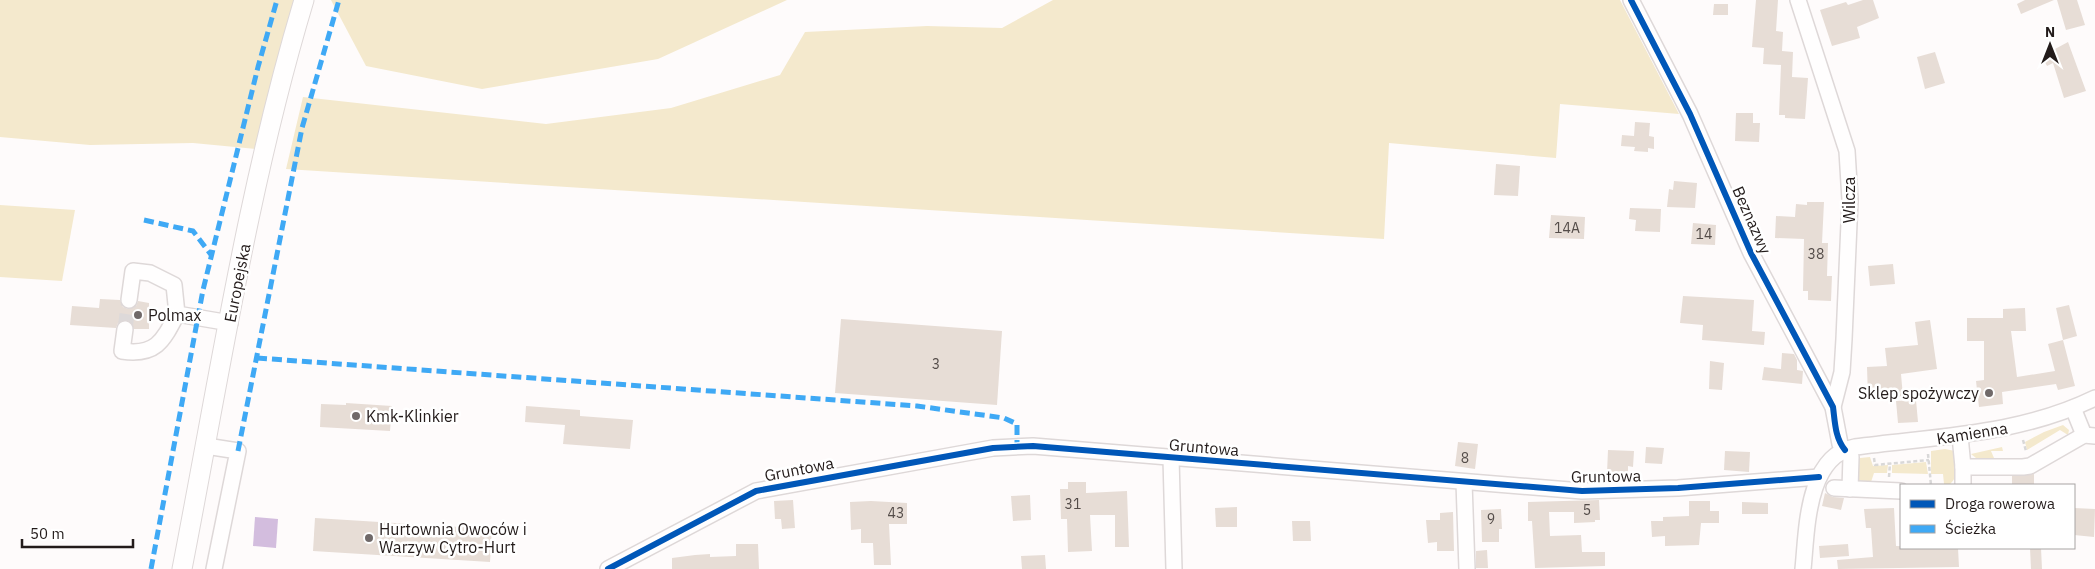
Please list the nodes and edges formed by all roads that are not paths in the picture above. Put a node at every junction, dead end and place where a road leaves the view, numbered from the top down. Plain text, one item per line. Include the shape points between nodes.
1 (304, 0) edge
2 (1631, 0) edge
3 (1798, 0) edge
4 (129, 300) tunnel mouth
5 (177, 314) junction
6 (230, 323) junction
7 (125, 329) tunnel mouth
8 (2095, 398) edge
9 (1833, 407) junction
10 (2073, 408) junction
11 (2090, 435) edge
12 (1960, 436) junction
13 (206, 446) junction
14 (1845, 450) junction
15 (1171, 458) junction
16 (1963, 467) junction
17 (1819, 477) junction
18 (1464, 482) junction
19 (1964, 484) edge
20 (1834, 488) dead end
21 (1850, 489) junction
22 (1900, 491) edge
23 (182, 569) edge
24 (214, 569) edge
25 (608, 569) edge
26 (1174, 569) edge
27 (1467, 569) edge
28 (1803, 569) edge

1 - 6 main road, Europejska via 271,119
2 - 9 street, Beznazwy via 1690,114 1751,253
3 - 9 street, Wilcza via 1847,151 1849,170 1842,372
4 - 5 street via 133,271 150,273 174,286
5 - 6 street
5 - 7 street via 163,340 140,354 122,351
6 - 13 main road, Europejska
8 - 10 street, Kamienna
9 - 14 street, Beznazwy via 1836,431
10 - 11 street
10 - 12 street, Kamienna via 2022,425
11 - 16 street via 2030,466
12 - 14 street, Kamienna
12 - 16 street
13 - 23 main road, Europejska
13 - 24 street via 238,451
14 - 17 street via 1832,459
14 - 21 street, Beznazwy via 1851,458
15 - 18 street, Gruntowa
15 - 25 street, Gruntowa via 1033,446 993,448 771,487 742,496
15 - 26 street
16 - 19 street
17 - 18 street, Gruntowa via 1678,488 1582,491
17 - 28 street via 1812,496
18 - 27 street
20 - 21 street
21 - 22 street

